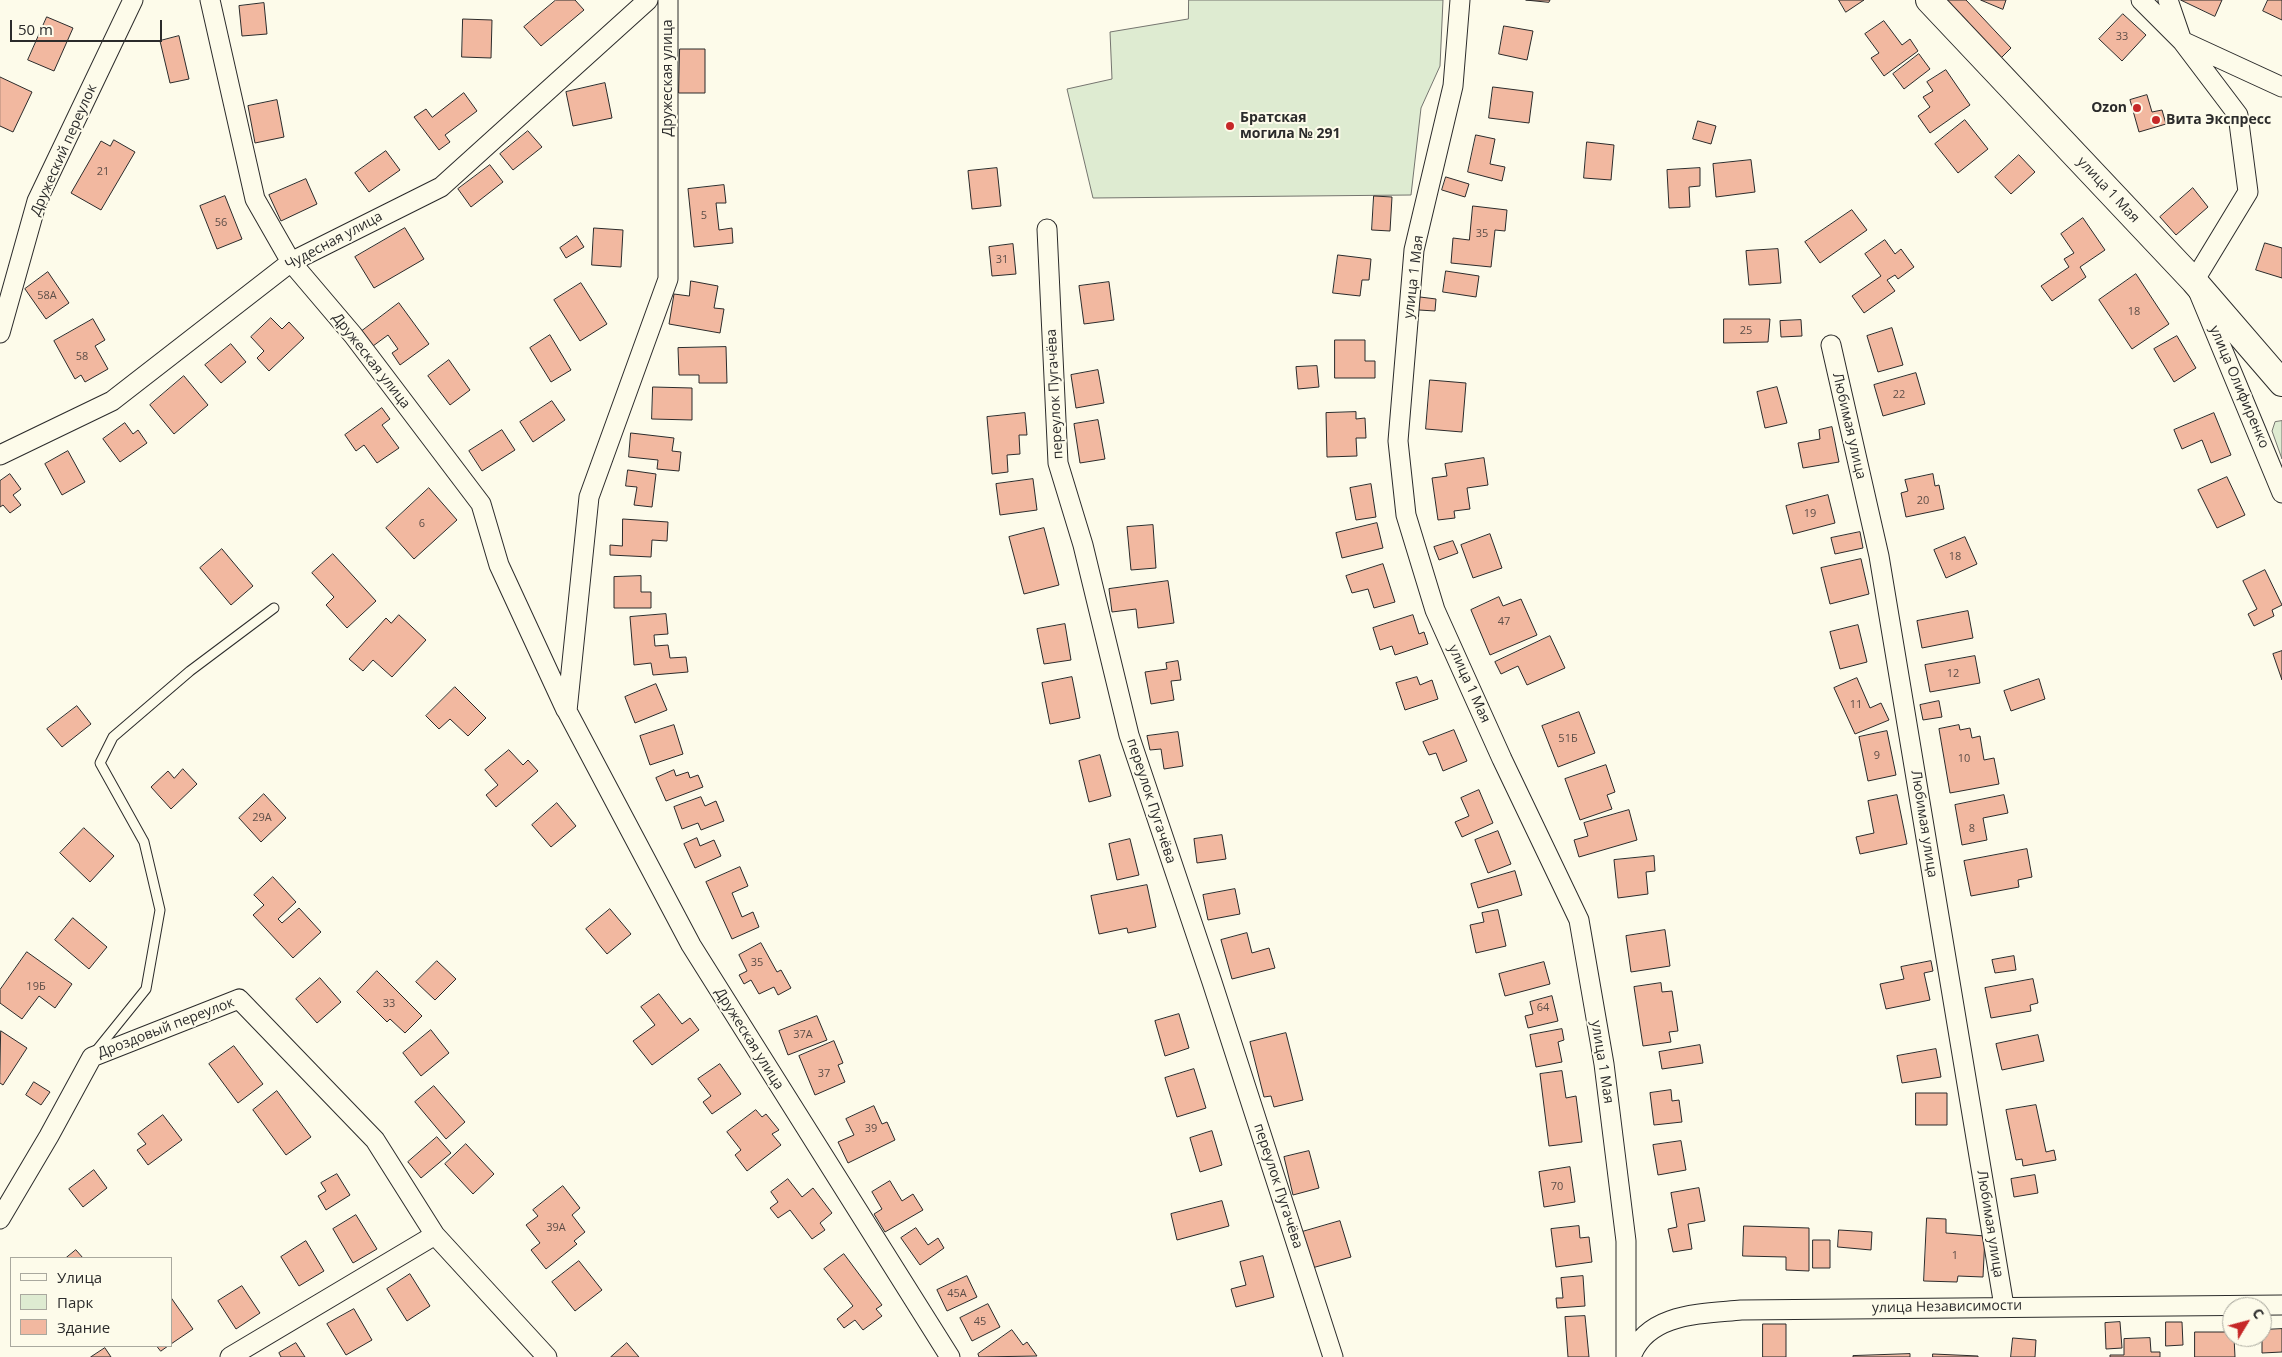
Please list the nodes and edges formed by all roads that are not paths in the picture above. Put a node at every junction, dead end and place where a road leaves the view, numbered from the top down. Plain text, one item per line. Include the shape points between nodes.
1 (133, 0) edge
2 (210, 0) edge
3 (648, 0) edge
4 (668, 0) edge
5 (1460, 0) edge
6 (1929, 0) edge
7 (2141, 0) edge
8 (2168, 0) edge
9 (2182, 41) junction
10 (2282, 87) edge
11 (1047, 230) dead end
12 (291, 262) junction
13 (2194, 281) junction
14 (0, 333) edge
15 (1831, 345) dead end
16 (2282, 383) edge
17 (0, 455) edge
18 (2282, 493) edge
19 (274, 608) dead end
20 (567, 711) junction
21 (92, 1057) junction
22 (0, 1219) edge
23 (435, 1235) junction
24 (2282, 1305) edge
25 (2004, 1306) junction
26 (230, 1357) edge
27 (547, 1357) edge
28 (950, 1357) edge
29 (1333, 1357) edge
30 (1626, 1357) edge
31 (1631, 1357) edge

1 - 14 street, Дружеский переулок via 37,201
2 - 12 street, Дружеская улица via 255,199
3 - 12 street, Чудесная улица via 441,187
4 - 20 street, Дружеская улица via 668,279 589,497
5 - 30 street, улица 1 Мая via 1453,86 1414,250 1398,441 1406,515 1436,610 1579,920 1604,1064 1626,1240
6 - 13 street, улица 1 Мая
7 - 9 street
8 - 9 street
9 - 10 street
9 - 13 street via 2238,115 2248,192
11 - 29 street, переулок Пугачёва via 1058,463 1083,545 1129,735
12 - 17 street, Чудесная улица via 112,401
12 - 20 street, Дружеская улица via 353,335 480,504 499,565
13 - 16 street, улица 1 Мая
13 - 18 street, улица Олифиренко
15 - 25 street, Любимая улица via 1879,556
19 - 21 lane via 190,671 113,736 100,763 144,842 160,910 146,989
20 - 28 street, Дружеская улица via 691,945
21 - 22 street, Дроздовый переулок
21 - 23 street, Дроздовый переулок via 239,999 375,1140
23 - 26 street
23 - 27 street, Дроздовый переулок
24 - 25 street, улица Независимости
25 - 31 street, улица Независимости via 1704,1313 1673,1319 1647,1332

